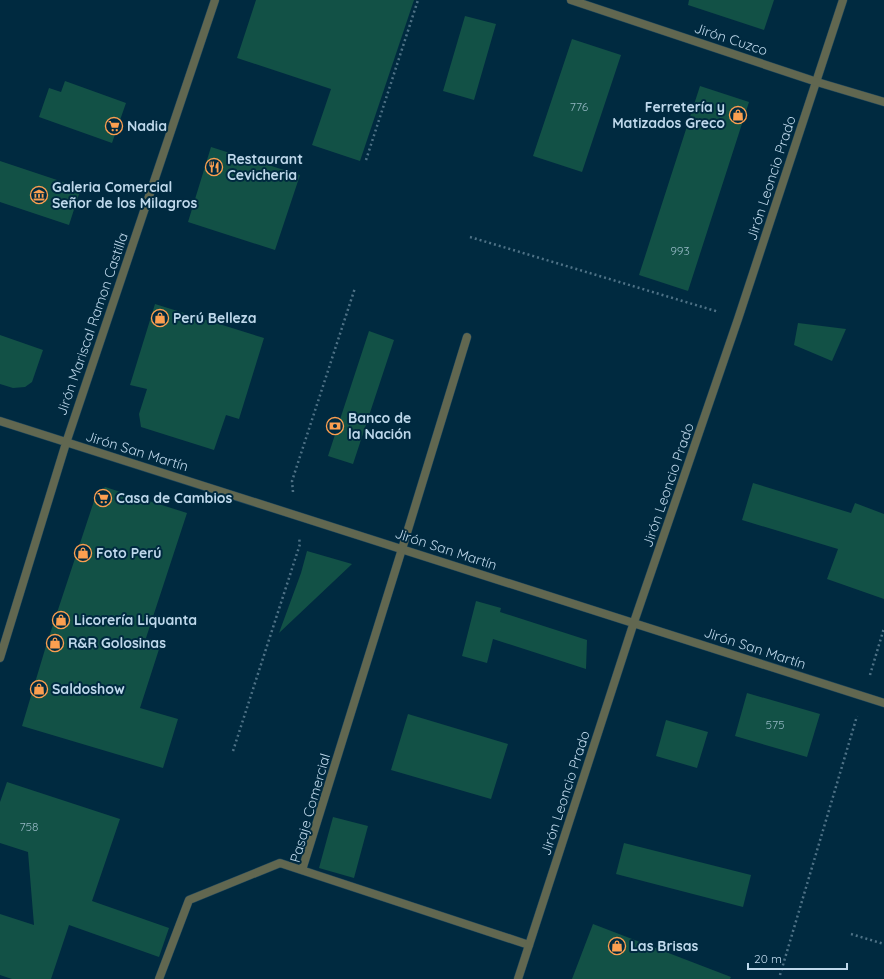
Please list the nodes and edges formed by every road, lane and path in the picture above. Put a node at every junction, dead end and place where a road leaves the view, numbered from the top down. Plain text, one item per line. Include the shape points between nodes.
1 (215, 0) edge
2 (418, 0) edge
3 (570, 0) edge
4 (843, 0) edge
5 (817, 82) junction
6 (884, 102) edge
7 (366, 160) dead end
8 (470, 237) dead end
9 (355, 288) dead end
10 (738, 319) junction
11 (467, 337) dead end
12 (0, 421) edge
13 (66, 443) junction
14 (295, 515) junction
15 (402, 549) junction
16 (634, 622) junction
17 (884, 628) edge
18 (0, 658) edge
19 (864, 696) junction
20 (884, 703) edge
21 (233, 751) dead end
22 (302, 870) junction
23 (851, 934) dead end
24 (884, 944) edge
25 (529, 945) junction
26 (780, 975) dead end
27 (160, 979) edge
28 (518, 979) edge

1 - 13 street, Jirón Mariscal Ramon Castilla
2 - 7 path
3 - 5 street, Jirón Cuzco
4 - 5 street, Jirón Leoncio Prado
5 - 6 street, Jirón Cuzco
5 - 10 street, Jirón Leoncio Prado
8 - 10 path
9 - 14 path via 292,481
10 - 16 street, Jirón Leoncio Prado
11 - 15 street, Pasaje Comercial
12 - 13 street, Jirón San Martín
13 - 14 street, Jirón San Martín
13 - 18 street, Jirón Mariscal Ramon Castilla
14 - 15 street, Jirón San Martín
14 - 21 path via 300,544
15 - 16 street, Jirón San Martín
15 - 22 street, Pasaje Comercial
16 - 19 street, Jirón San Martín
16 - 25 street, Jirón Leoncio Prado
17 - 19 path
19 - 20 street, Jirón San Martín
19 - 26 path
22 - 25 street, Pasaje Comercial
22 - 27 street via 280,863 189,900
23 - 24 path
25 - 28 street, Jirón Leoncio Prado

